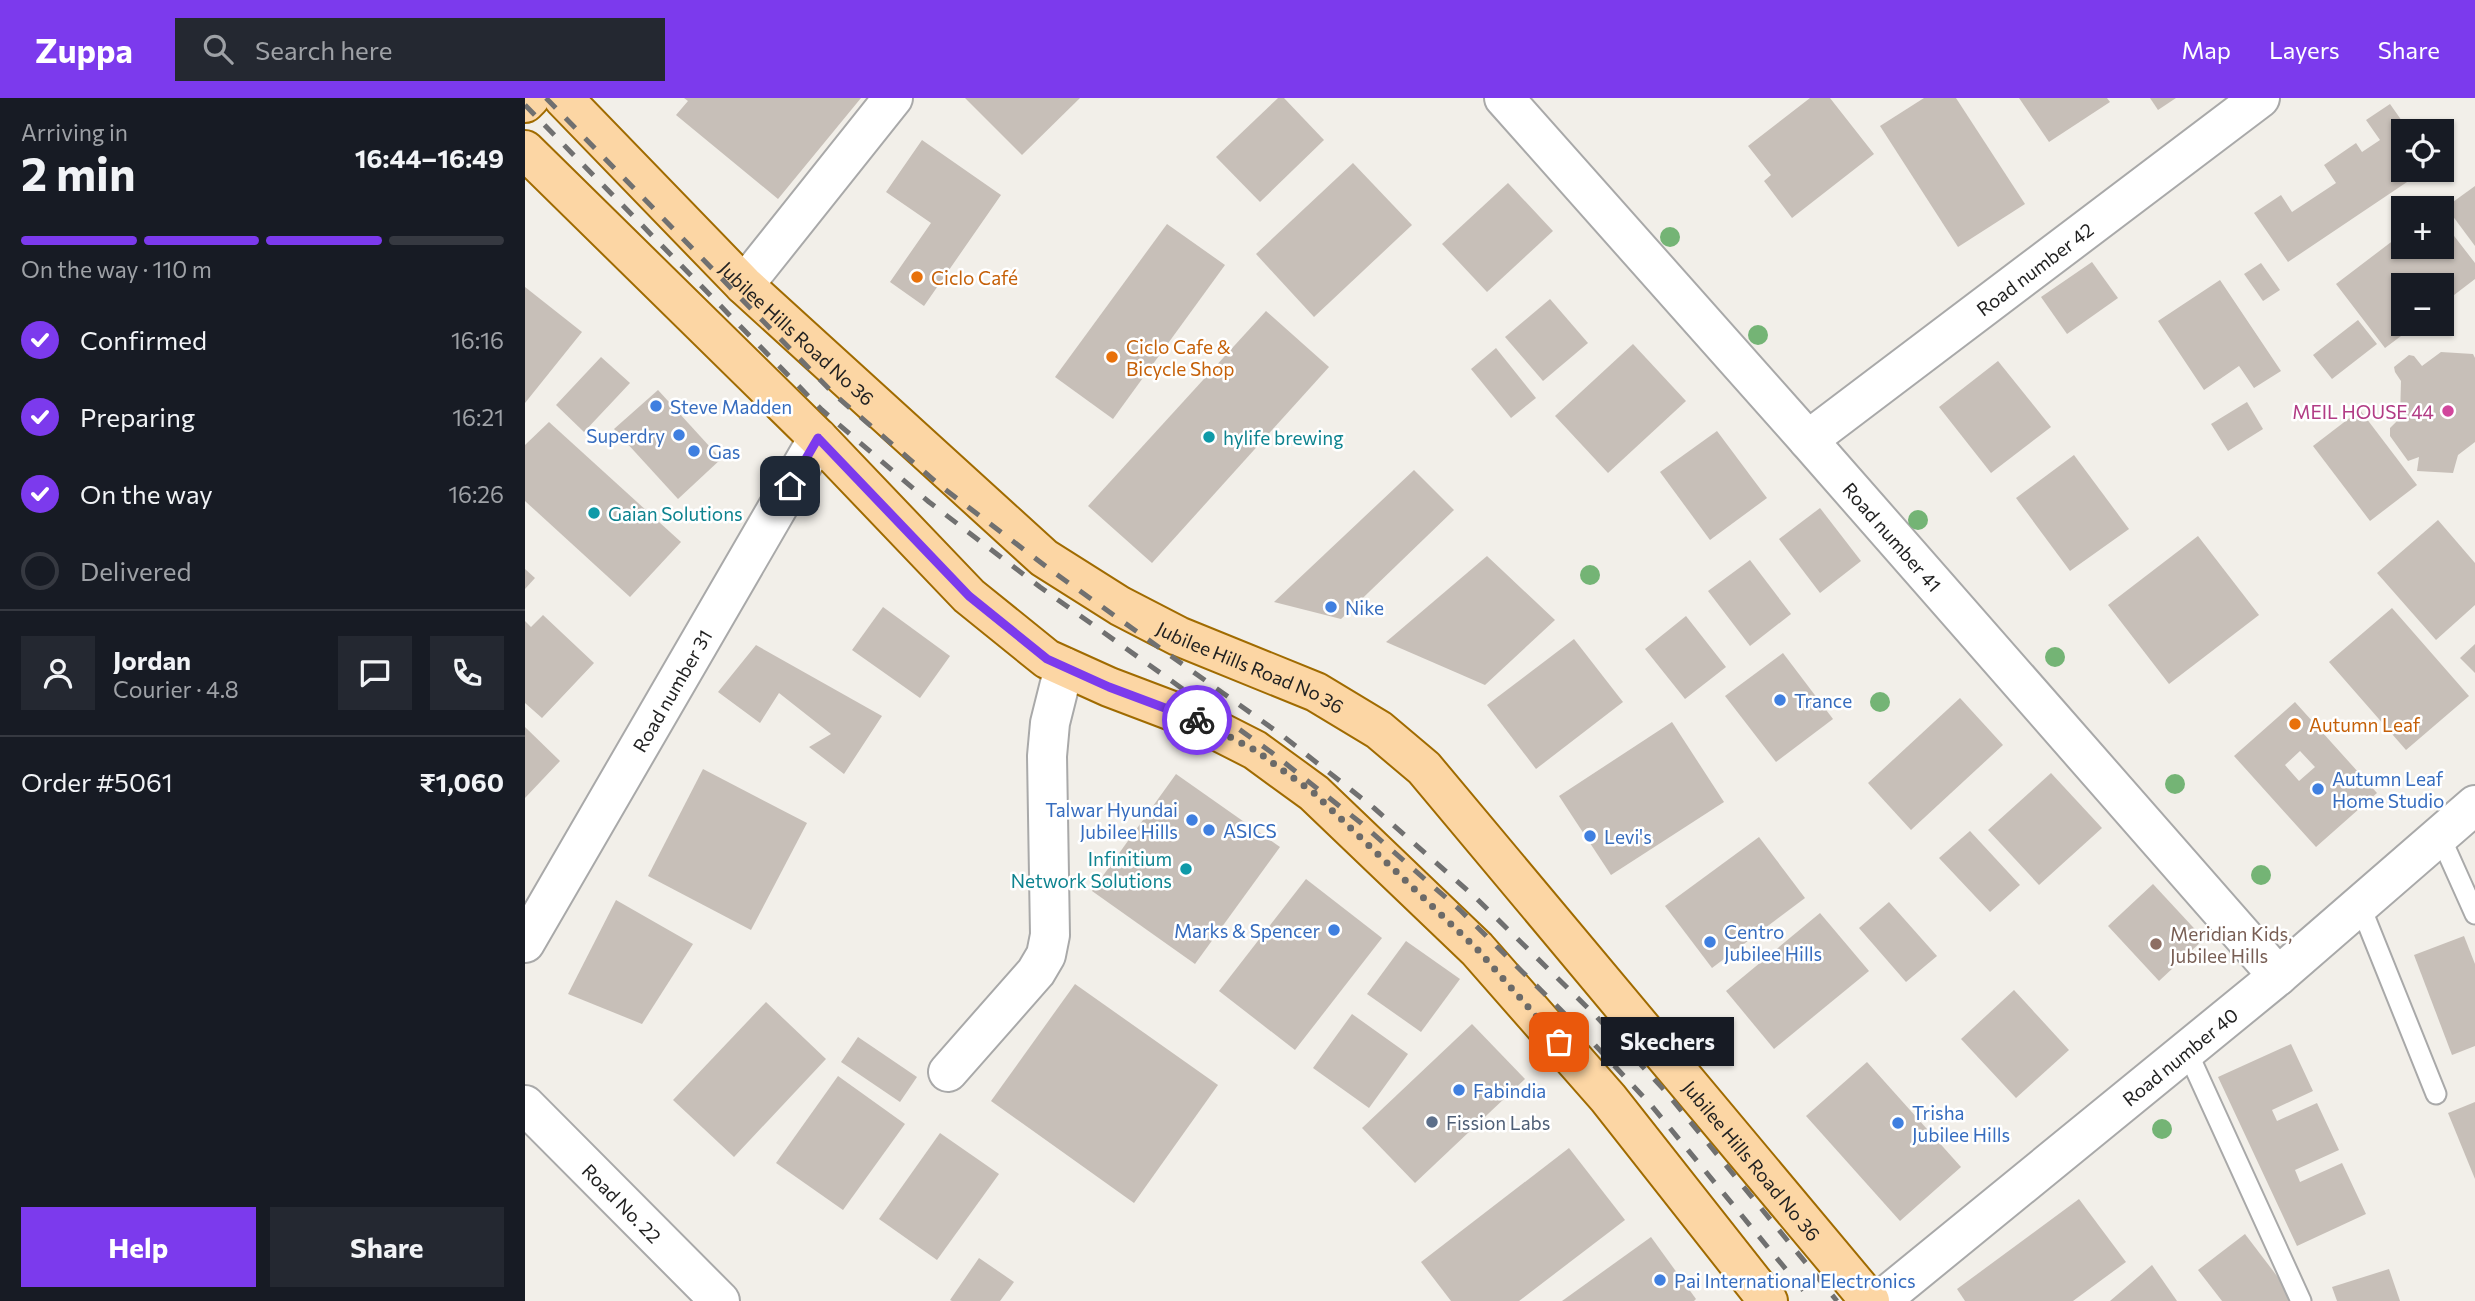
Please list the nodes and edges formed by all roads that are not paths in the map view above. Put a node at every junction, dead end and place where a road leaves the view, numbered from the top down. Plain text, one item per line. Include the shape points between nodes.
1 (530, 98) edge
2 (563, 98) edge
3 (893, 98) edge
4 (1504, 98) edge
5 (2260, 98) edge
6 (525, 103) edge
7 (525, 150) edge
8 (744, 285) junction
9 (818, 438) junction
10 (1808, 440) junction
11 (1064, 667) junction
12 (2475, 805) edge
13 (2439, 835) junction
14 (2360, 905) junction
15 (2475, 914) edge
16 (525, 943) edge
17 (2278, 976) junction
18 (2187, 1051) junction
19 (949, 1072) dead end
20 (2436, 1094) dead end
21 (525, 1105) edge
22 (720, 1301) edge
23 (1768, 1301) edge
24 (1870, 1301) edge
25 (1880, 1301) edge
26 (2301, 1301) edge

1 - 6 main road
2 - 8 main road, Jubilee Hills Road No 36
3 - 8 street
4 - 10 street, Road number 41
5 - 10 street, Road number 42
7 - 9 main road
8 - 24 main road, Jubilee Hills Road No 36 via 1044,558 1178,636 1316,692 1379,730 1424,768
9 - 11 main road via 969,596 1047,659
9 - 16 street, Road number 31
10 - 17 street, Road number 41
11 - 19 street via 1047,756 1050,935 1046,955
11 - 23 main road via 1196,720 1255,750 1314,793 1477,949 1608,1098
12 - 13 street, Road number 40
13 - 14 street, Road number 40
13 - 15 lane
14 - 17 street, Road number 40
14 - 20 lane
17 - 18 street, Road number 40
18 - 25 street, Road number 40
18 - 26 lane
21 - 22 street, Road No. 22

